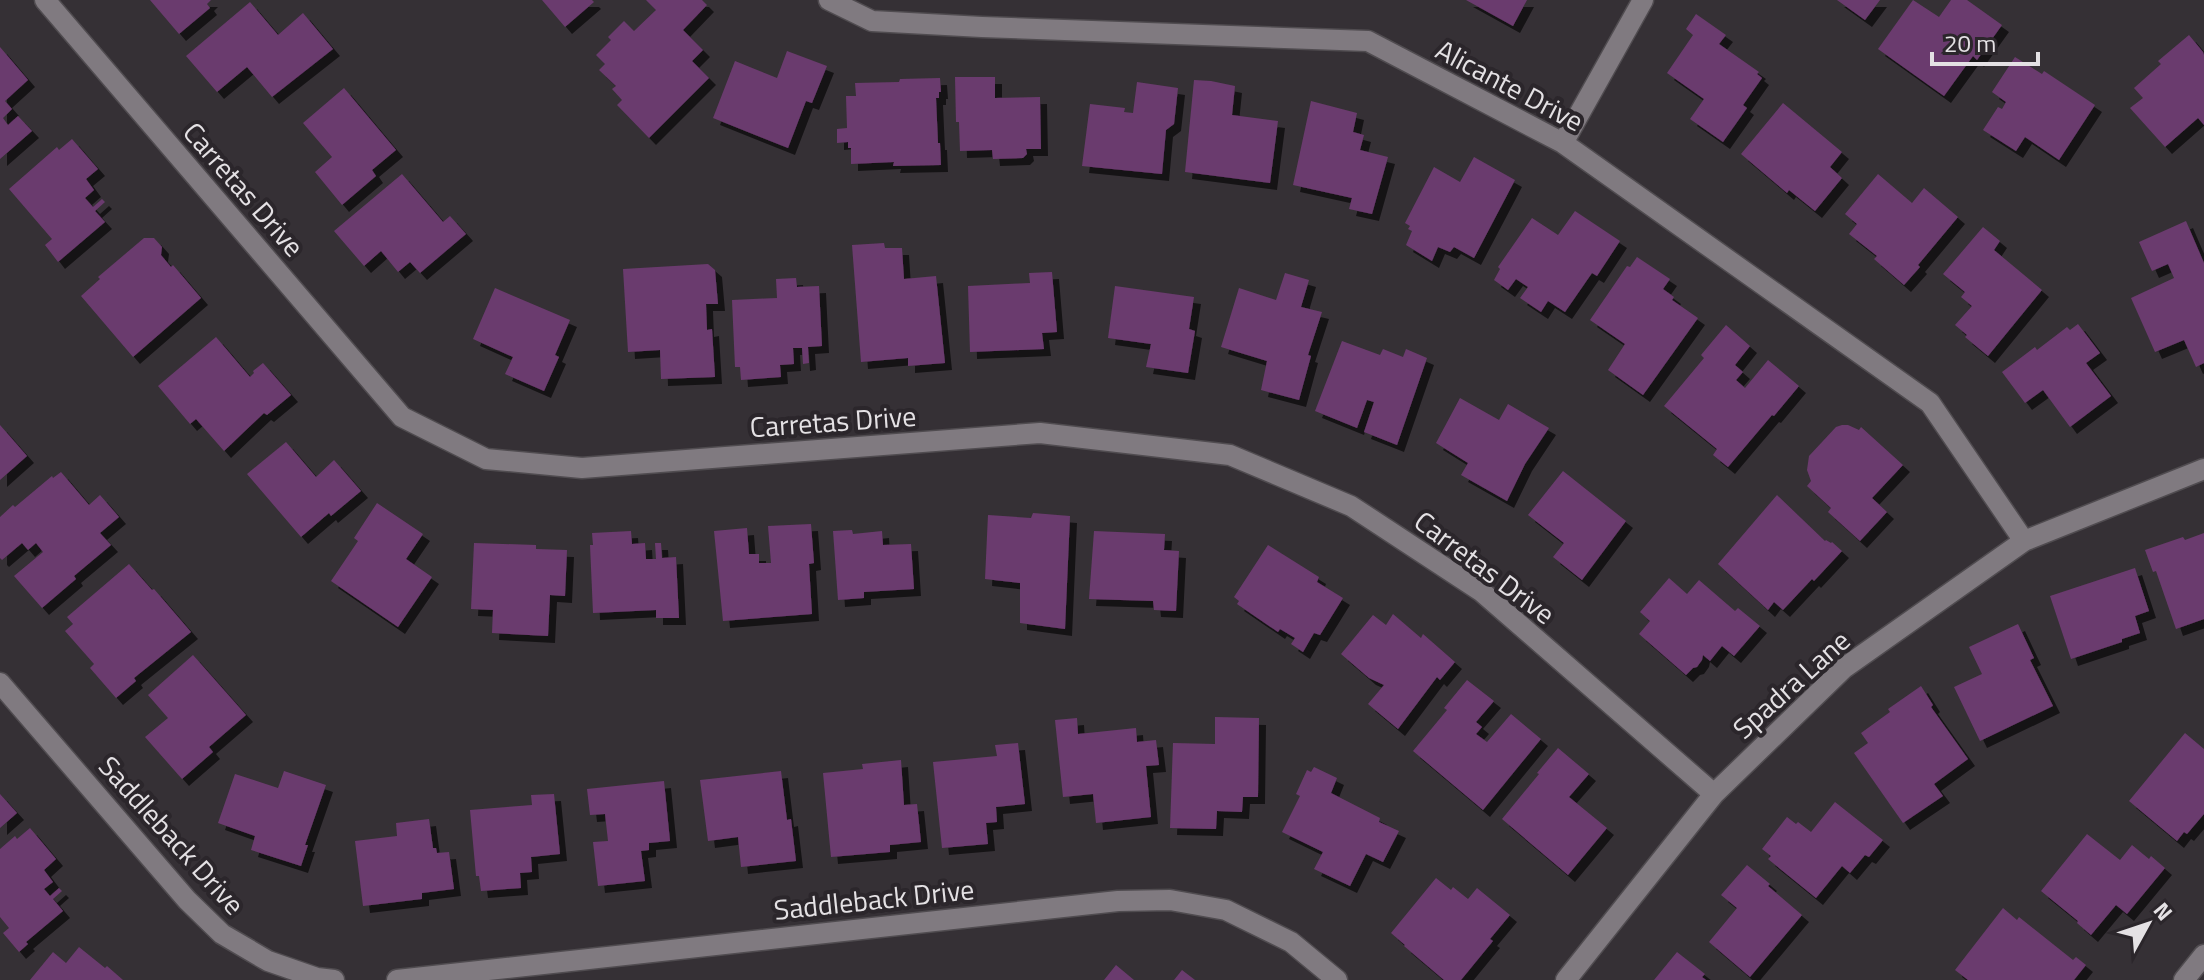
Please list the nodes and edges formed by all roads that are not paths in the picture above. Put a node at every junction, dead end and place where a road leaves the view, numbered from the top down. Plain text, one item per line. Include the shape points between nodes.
1 (45, 0) edge
2 (829, 0) edge
3 (1643, 0) edge
4 (1563, 143) junction
5 (2204, 469) edge
6 (2024, 541) junction
7 (0, 683) edge
8 (1714, 794) junction
9 (2204, 955) edge
10 (334, 980) edge
11 (397, 980) edge
12 (1337, 980) edge
13 (1566, 980) edge
14 (2184, 980) edge

1 - 8 street, Carretas Drive via 402,417 486,459 582,468 1040,433 1230,455 1351,506 1482,592
2 - 4 street, Alicante Drive via 872,21 1368,41
3 - 4 street
4 - 6 street, Alicante Drive via 1930,403
5 - 6 street, Spadra Lane
6 - 8 street, Spadra Lane via 1844,668
7 - 10 street, Saddleback Drive via 222,934 268,961
8 - 13 street, Spadra Lane
9 - 14 street
11 - 12 street, Saddleback Drive via 1103,902 1170,900 1226,910 1291,942

